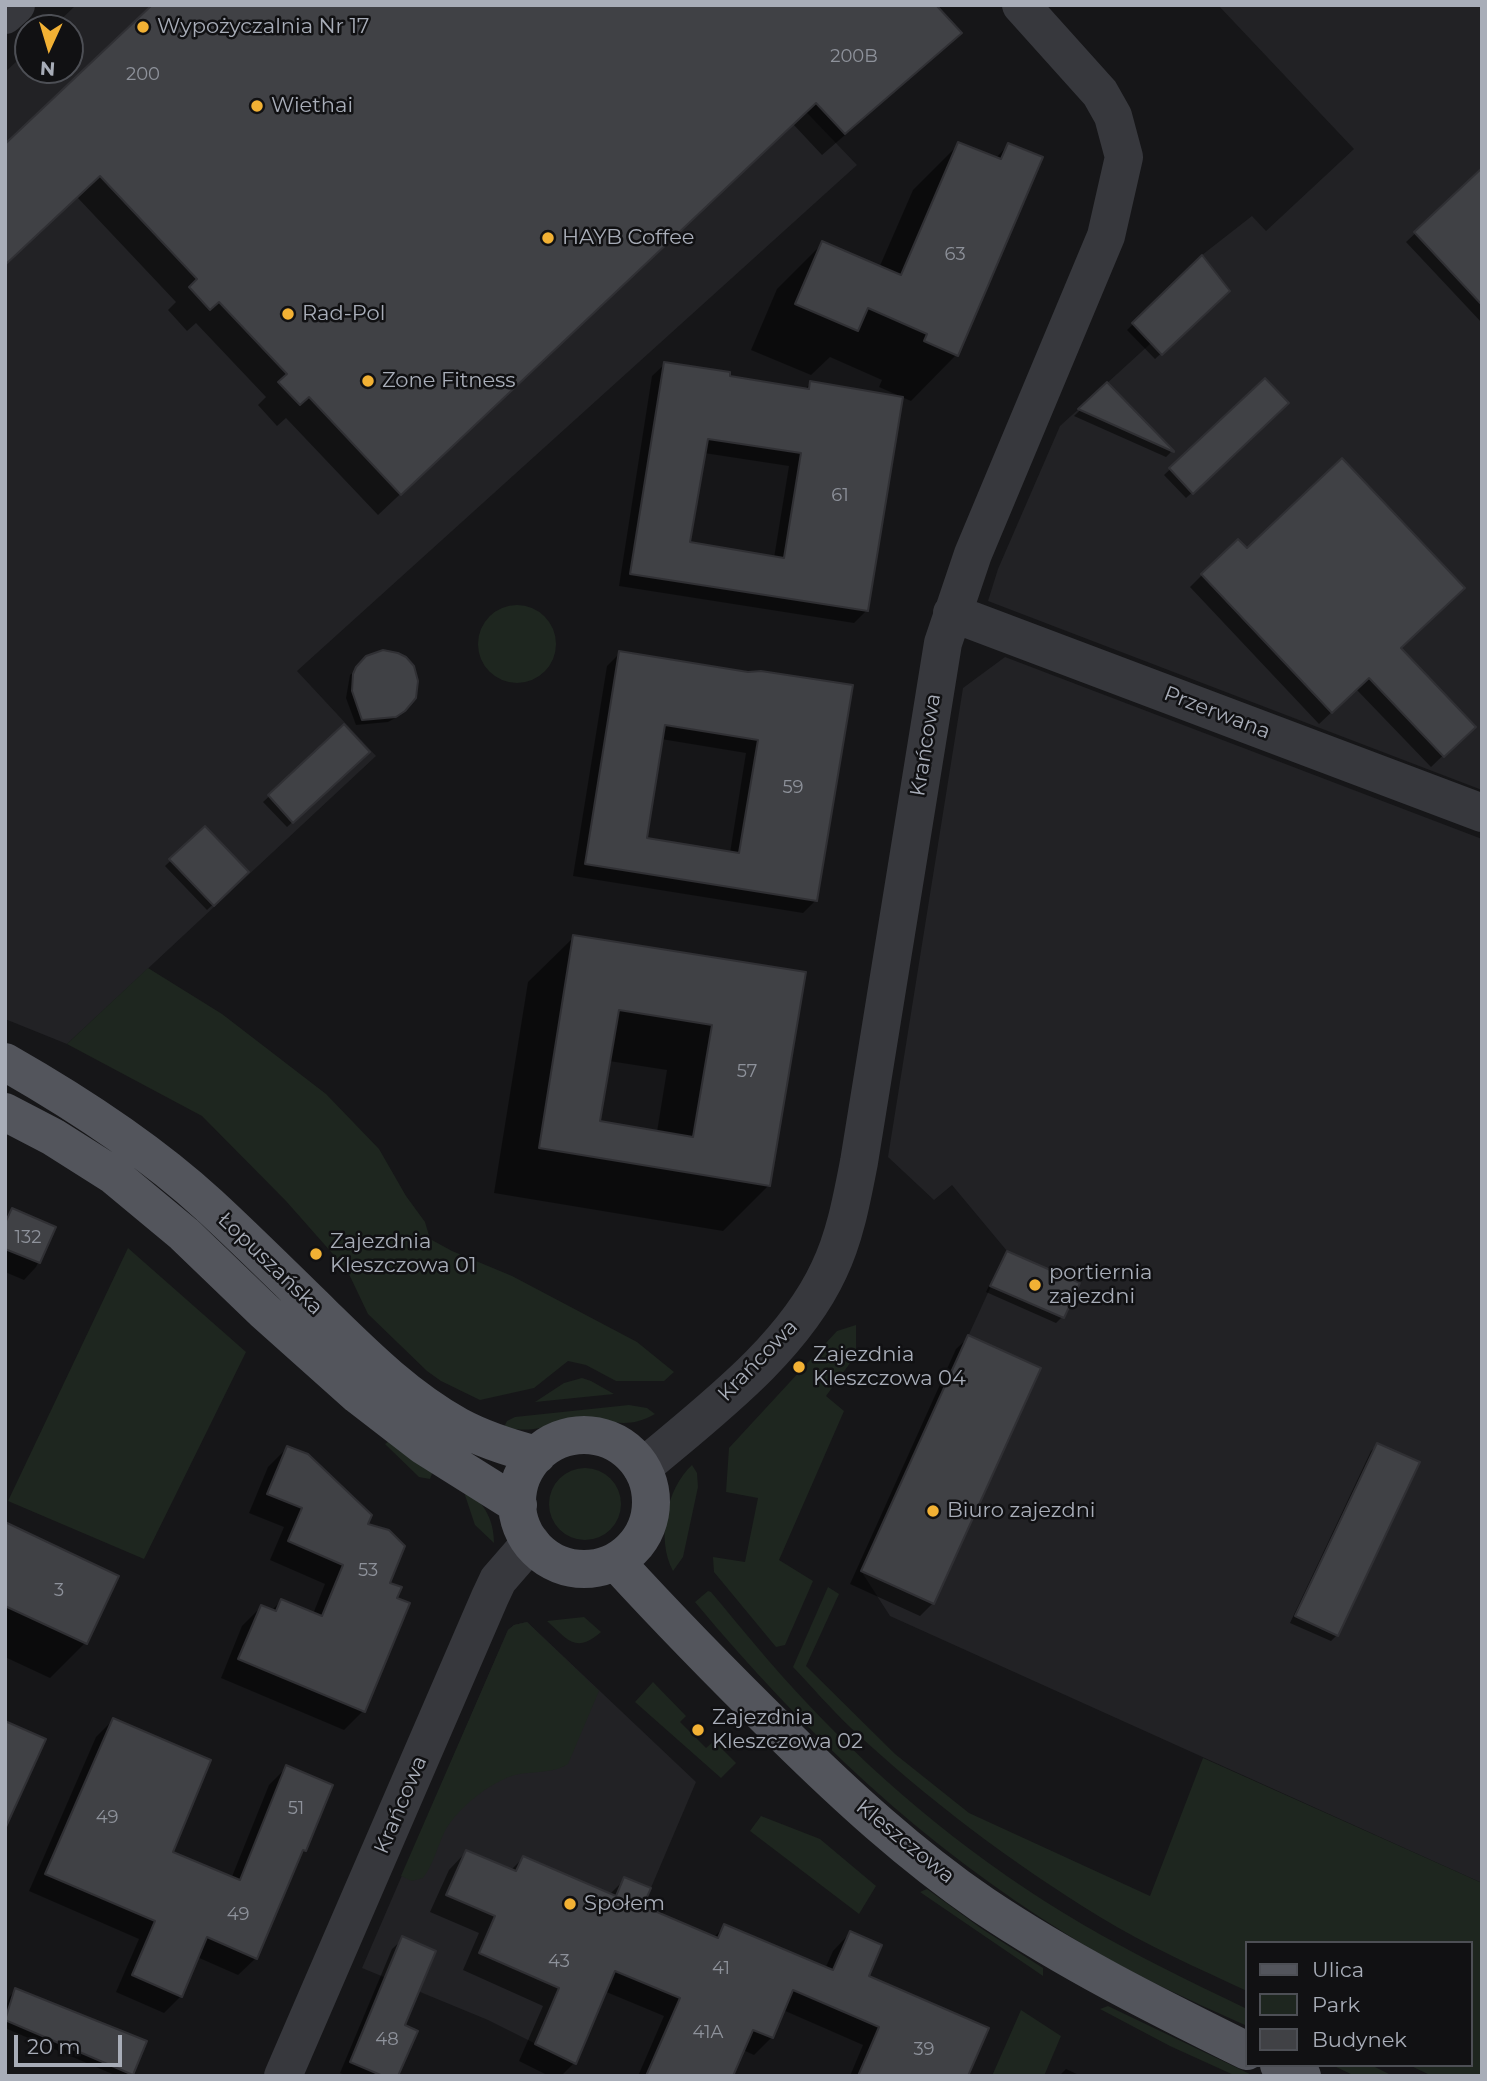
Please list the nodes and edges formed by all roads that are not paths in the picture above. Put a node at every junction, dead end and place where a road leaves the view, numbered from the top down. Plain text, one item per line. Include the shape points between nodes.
1 (16, 5) edge
2 (1021, 5) edge
3 (5, 15) edge
4 (952, 614) junction
5 (1482, 813) edge
6 (5, 1062) edge
7 (5, 1112) edge
8 (537, 1455) junction
9 (642, 1468) junction
10 (518, 1505) junction
11 (531, 1542) junction
12 (616, 1562) junction
13 (1246, 2050) edge
14 (1283, 2067) edge
15 (283, 2076) edge
16 (1301, 2076) edge

1 - 3 street
2 - 4 street, Krańcowa via 1100,93 1113,116 1124,157 1106,236
4 - 5 street, Przerwana
4 - 9 street, Krańcowa via 927,735 859,1161 829,1270 781,1343
6 - 8 main road, Łopuszańska via 64,1096 168,1170 382,1373 425,1405 460,1427
7 - 10 main road, Łopuszańska via 113,1175 184,1234 358,1395 424,1446
8 - 9 main road via 572,1436 599,1437 624,1448
8 - 10 main road via 522,1478
9 - 12 main road via 651,1497 646,1527
10 - 11 main road
11 - 12 main road via 570,1568
11 - 15 street, Krańcowa via 498,1580 490,1597
12 - 13 main road, Kleszczowa via 810,1761 936,1870 1103,1979
14 - 16 main road

